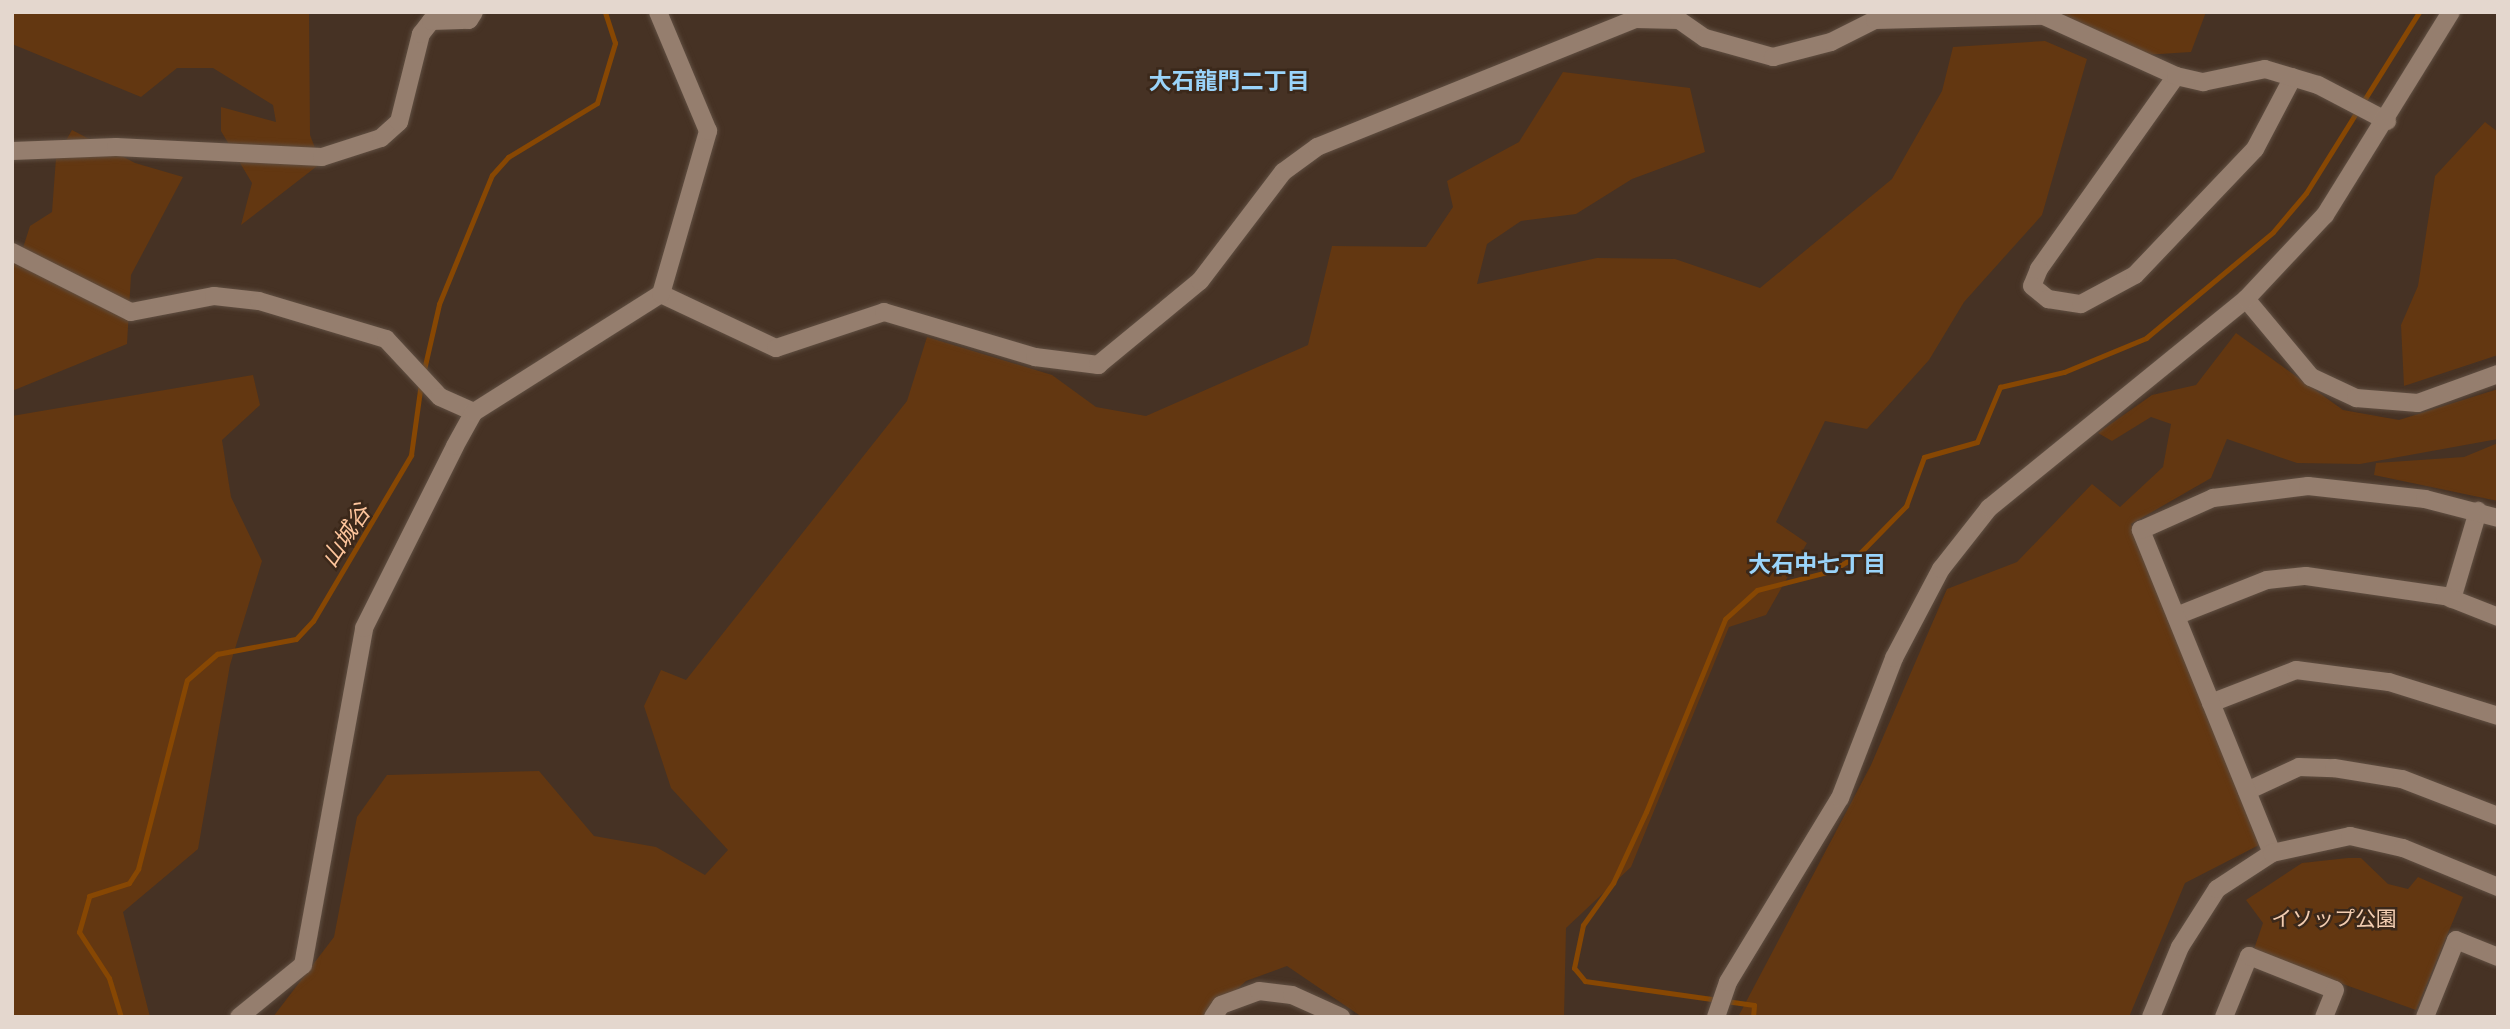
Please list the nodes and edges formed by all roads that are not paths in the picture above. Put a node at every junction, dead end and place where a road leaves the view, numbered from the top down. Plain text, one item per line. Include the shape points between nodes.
1 (474, 12) edge
2 (658, 12) edge
3 (2451, 12) edge
4 (1639, 16) edge
5 (2176, 76) junction
6 (2293, 77) junction
7 (2387, 121) junction
8 (12, 151) edge
9 (12, 252) edge
10 (661, 294) junction
11 (2246, 299) junction
12 (2498, 374) edge
13 (474, 412) junction
14 (2479, 511) junction
15 (2498, 518) edge
16 (2452, 599) junction
17 (2176, 616) junction
18 (2498, 617) edge
19 (2211, 703) junction
20 (2498, 716) edge
21 (2247, 791) junction
22 (2498, 816) edge
23 (2272, 853) junction
24 (2498, 887) edge
25 (2498, 957) edge
26 (239, 1017) edge
27 (1213, 1017) edge
28 (1341, 1017) edge
29 (1716, 1017) edge
30 (2151, 1017) edge
31 (2224, 1017) edge
32 (2324, 1017) edge
33 (2424, 1017) edge

1 - 8 street via 469,20 431,21 421,34 399,122 381,138 322,157 116,147
2 - 10 street via 708,131
3 - 7 street
4 - 5 street via 1679,20 1705,38 1773,57 1831,42 1875,20 2044,16
4 - 10 street via 1317,147 1283,172 1200,281 1098,365 1035,357 884,312 776,348
5 - 6 street via 2203,82 2265,69
5 - 6 street via 2039,270 2032,286 2048,299 2081,304 2135,275 2255,149
6 - 7 street
7 - 11 street via 2325,215
9 - 13 street via 131,312 214,296 259,302 386,339 440,397
10 - 13 street
11 - 12 street via 2311,377 2356,398 2418,403
11 - 29 street via 2045,458 1989,508 1941,569 1894,658 1840,798 1728,982
13 - 26 street via 364,628 303,965
14 - 15 street
14 - 16 street
14 - 17 street via 2338,487 2213,498 2141,530
16 - 17 street via 2306,576 2267,580
16 - 18 street
17 - 19 street
19 - 20 street via 2296,670 2389,682
19 - 21 street
21 - 22 street via 2299,767 2334,768 2402,779
21 - 23 street
23 - 24 street via 2350,836 2403,848
23 - 30 street via 2217,889 2180,947
25 - 33 street via 2456,940
27 - 28 street via 1221,1005 1259,991 1292,995
31 - 32 street via 2249,956 2335,990

